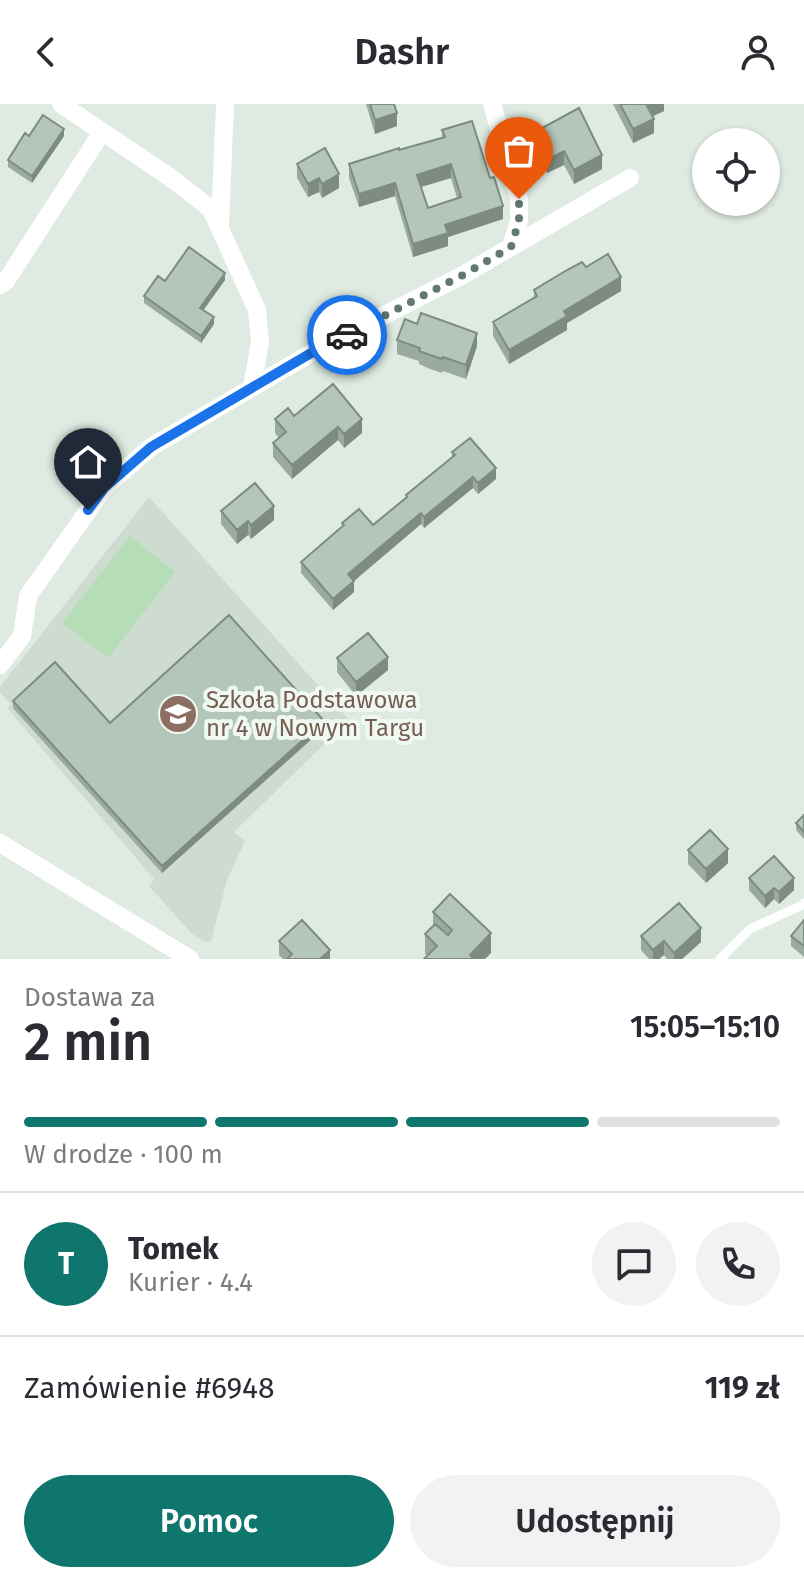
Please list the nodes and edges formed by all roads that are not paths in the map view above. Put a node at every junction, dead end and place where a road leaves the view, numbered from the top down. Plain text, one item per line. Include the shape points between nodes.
1 (61, 104) edge
2 (225, 104) edge
3 (492, 104) edge
4 (102, 132) junction
5 (630, 178) dead end
6 (220, 228) junction
7 (511, 247) junction
8 (0, 285) edge
9 (252, 388) junction
10 (0, 665) edge
11 (0, 843) edge
12 (804, 903) edge
13 (190, 959) edge
14 (720, 959) edge

1 - 4 street
2 - 6 street
3 - 7 street via 519,199
4 - 6 street via 211,209
4 - 8 street
5 - 7 street
6 - 9 street via 257,310 260,342
7 - 9 street
9 - 10 street via 151,447 104,488 28,596 22,636
11 - 13 street
12 - 14 lane via 750,929

